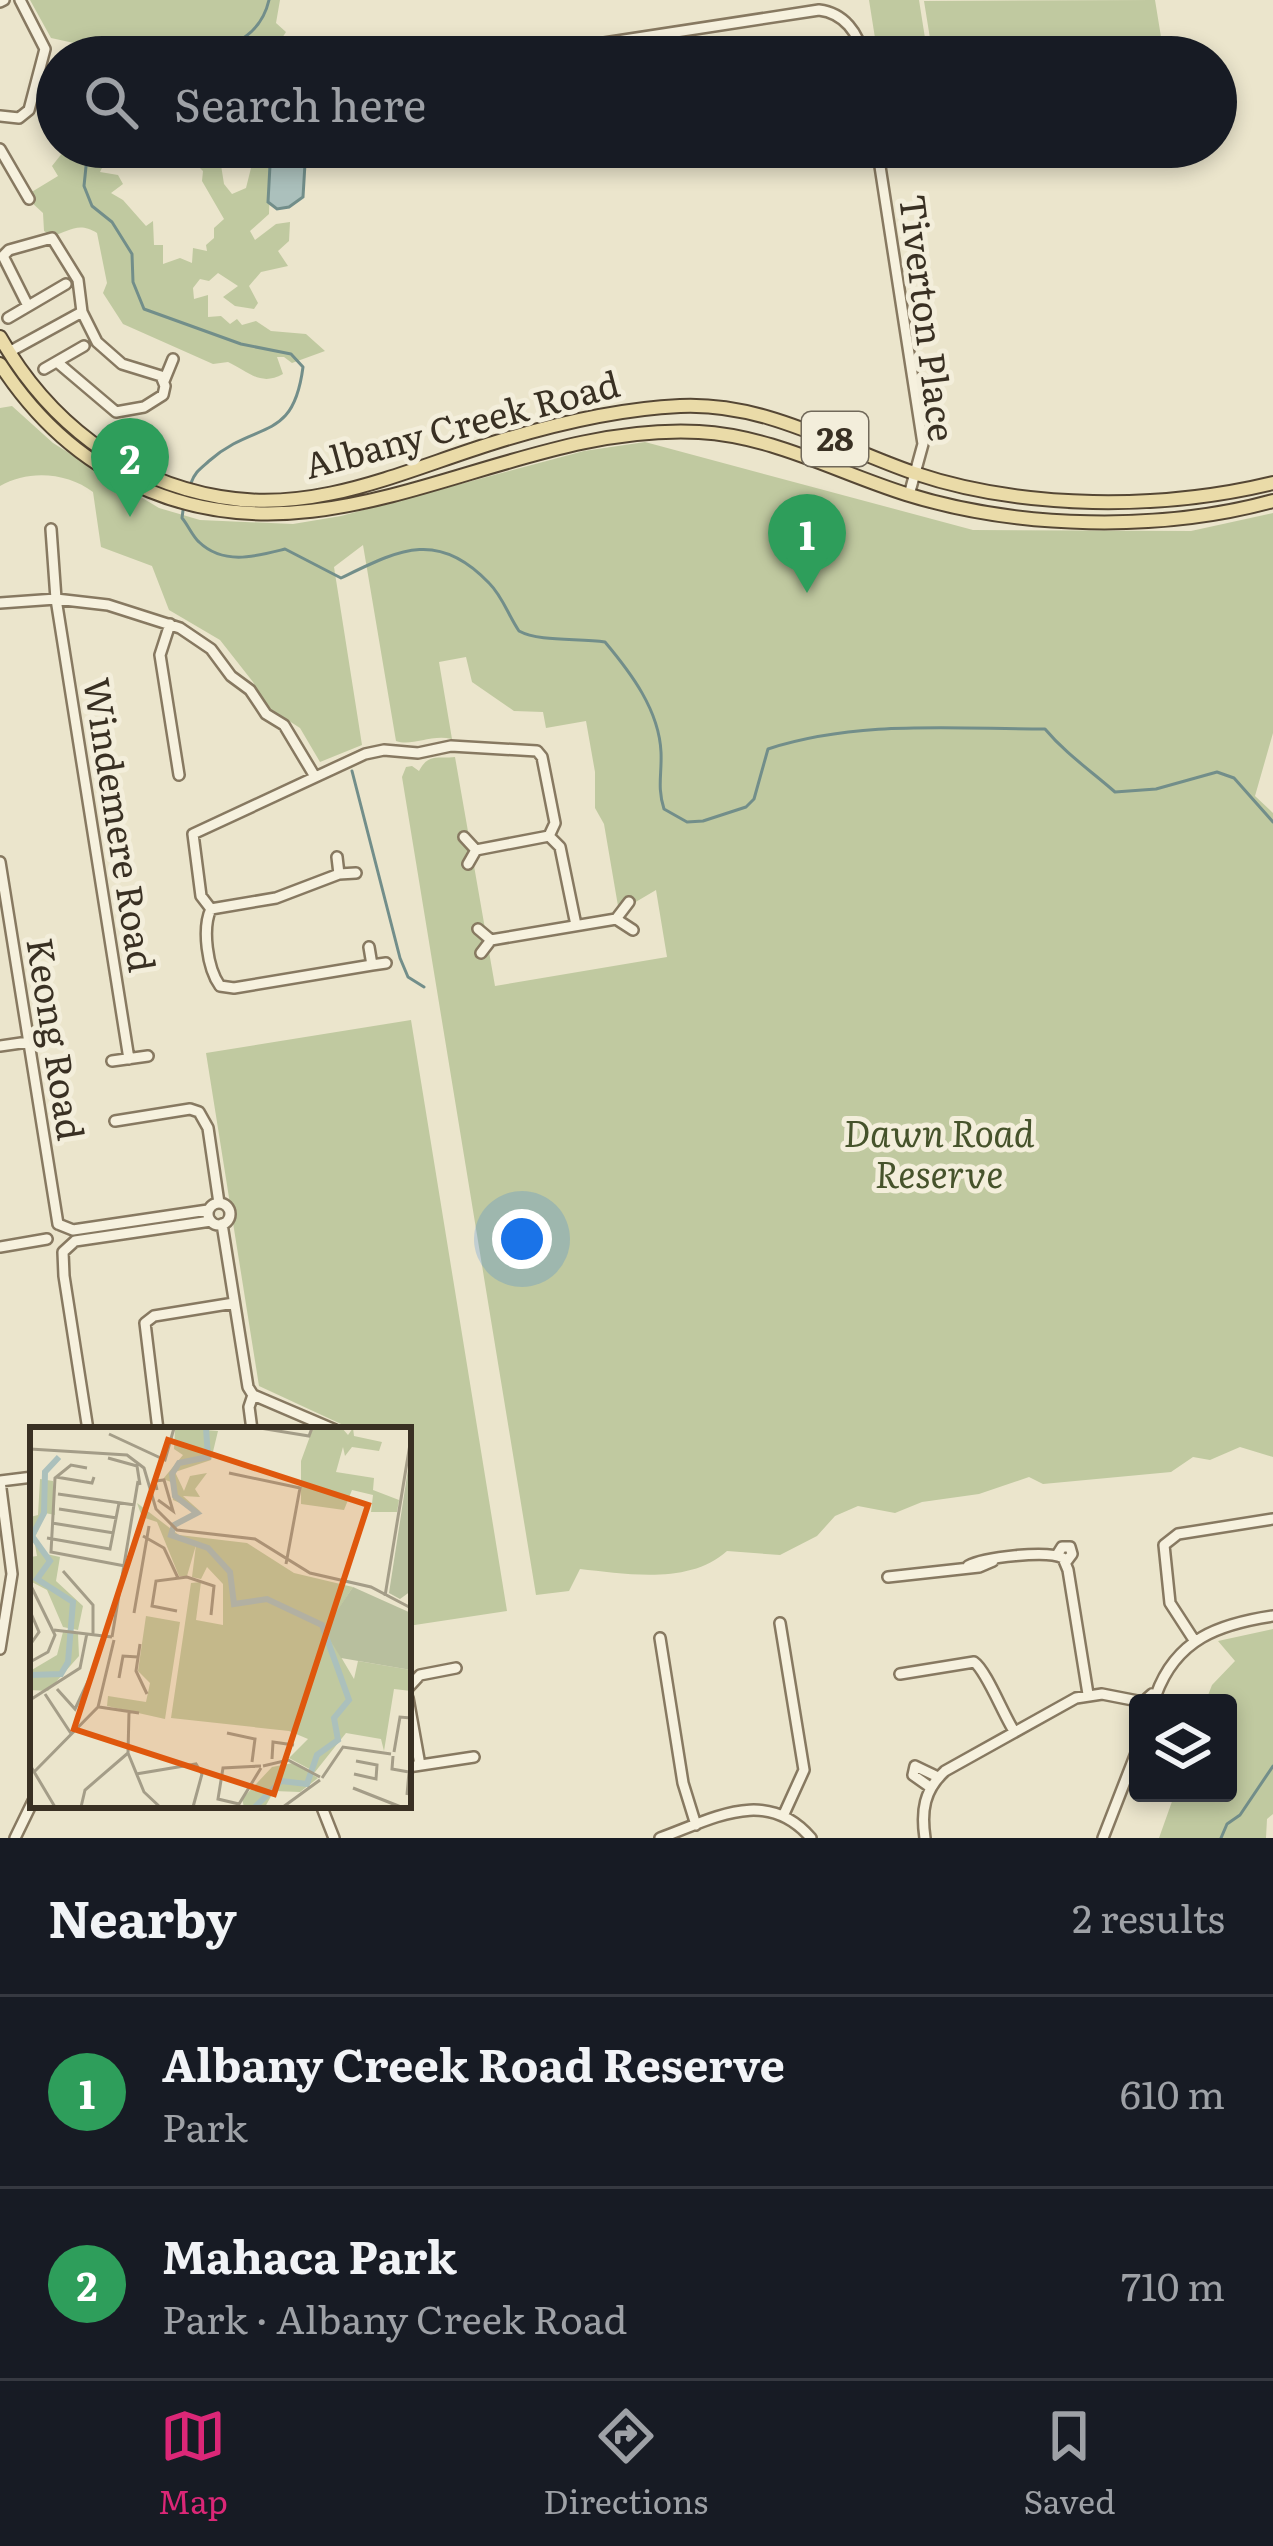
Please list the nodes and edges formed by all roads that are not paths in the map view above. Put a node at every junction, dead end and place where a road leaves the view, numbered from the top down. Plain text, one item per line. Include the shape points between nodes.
1 (20, 0) edge
2 (38, 36) edge
3 (650, 36) edge
4 (856, 36) edge
5 (36, 83) edge
6 (0, 116) edge
7 (0, 148) edge
8 (880, 168) edge
9 (28, 199) dead end
10 (2, 256) edge
11 (66, 284) dead end
12 (28, 306) junction
13 (82, 312) junction
14 (8, 318) dead end
15 (0, 337) edge
16 (84, 346) dead end
17 (4, 358) edge
18 (172, 359) dead end
19 (57, 362) junction
20 (44, 369) dead end
21 (164, 380) junction
22 (914, 473) junction
23 (1273, 483) edge
24 (909, 495) junction
25 (194, 499) junction
26 (1273, 501) edge
27 (51, 529) dead end
28 (56, 599) junction
29 (0, 603) edge
30 (170, 624) junction
31 (179, 775) dead end
32 (314, 775) junction
33 (549, 836) junction
34 (464, 837) dead end
35 (476, 850) junction
36 (337, 857) dead end
37 (0, 862) edge
38 (468, 864) dead end
39 (356, 872) dead end
40 (339, 874) junction
41 (629, 902) dead end
42 (211, 909) junction
43 (616, 919) junction
44 (576, 926) junction
45 (478, 929) dead end
46 (633, 930) dead end
47 (491, 940) junction
48 (369, 947) dead end
49 (482, 953) dead end
50 (386, 962) dead end
51 (372, 964) junction
52 (28, 1042) junction
53 (0, 1046) edge
54 (148, 1056) dead end
55 (129, 1059) junction
56 (112, 1061) dead end
57 (115, 1121) dead end
58 (219, 1203) junction
59 (214, 1219) junction
60 (58, 1224) junction
61 (74, 1236) junction
62 (47, 1239) junction
63 (0, 1247) edge
64 (63, 1252) junction
65 (234, 1303) junction
66 (254, 1395) junction
67 (88, 1427) edge
68 (158, 1427) edge
69 (252, 1427) edge
70 (328, 1427) edge
71 (30, 1477) edge
72 (0, 1481) edge
73 (1273, 1519) edge
74 (888, 1577) dead end
75 (1273, 1616) edge
76 (780, 1623) dead end
77 (660, 1638) dead end
78 (1194, 1640) junction
79 (0, 1648) edge
80 (456, 1668) dead end
81 (901, 1674) dead end
82 (411, 1685) edge
83 (1088, 1694) junction
84 (1160, 1694) edge
85 (1129, 1700) edge
86 (1014, 1731) junction
87 (411, 1732) edge
88 (474, 1756) dead end
89 (414, 1766) edge
90 (1129, 1776) edge
91 (938, 1777) junction
92 (930, 1787) junction
93 (30, 1807) edge
94 (322, 1808) edge
95 (784, 1814) junction
96 (696, 1825) junction
97 (15, 1838) edge
98 (334, 1838) edge
99 (660, 1838) edge
100 (811, 1838) edge
101 (925, 1838) edge
102 (1103, 1838) edge

1 - 2 street
3 - 4 street via 819,10
5 - 6 street via 29,110
7 - 9 street
8 - 22 street, Tiverton Place via 922,444
10 - 12 street
10 - 13 street via 55,240 78,280
11 - 12 street
12 - 14 street
13 - 17 street
13 - 21 street via 122,364
15 - 17 main road, Albany Creek Road / 28
16 - 19 street
17 - 25 main road, Albany Creek Road / 28 via 21,395 121,478
18 - 21 street
19 - 20 street
19 - 21 street via 116,412 157,401
22 - 23 main road, Albany Creek Road / 28 via 1037,496 1148,502
22 - 24 street, Tiverton Place
22 - 25 main road, Albany Creek Road / 28 via 781,420 686,405 569,421 313,498
24 - 25 main road, Albany Creek Road / 28 via 782,447 694,431 581,443 338,509 261,514
24 - 26 main road, Albany Creek Road / 28 via 1019,518 1145,521
27 - 28 street, Windemere Road
28 - 29 street
28 - 30 street
28 - 55 street, Windemere Road
30 - 31 street via 160,655
30 - 32 street via 211,649 284,725
32 - 33 street via 384,750 536,751 555,823
32 - 42 street via 193,834
33 - 35 street
33 - 44 street via 560,847
34 - 35 street
35 - 38 street
36 - 40 street
37 - 52 street, Keong Road
39 - 40 street
40 - 42 street via 276,898
41 - 43 street
42 - 51 street via 214,976 227,988
43 - 44 street
43 - 46 street
44 - 47 street
45 - 47 street
47 - 49 street
48 - 51 street
50 - 51 street
52 - 53 street
52 - 60 street, Keong Road
54 - 55 street
55 - 56 street
57 - 58 street via 199,1112
58 - 59 street
58 - 59 street via 230,1214
59 - 61 street
59 - 65 street
60 - 61 street
60 - 62 street
61 - 64 street
62 - 63 street
62 - 64 street
64 - 67 street
65 - 66 street
65 - 68 street via 145,1323
66 - 69 street
66 - 70 street
71 - 72 street
72 - 79 street via 12,1574
73 - 78 street via 1178,1534 1164,1545 1169,1603
74 - 83 street via 1061,1558
75 - 78 street
76 - 95 street via 804,1770
77 - 96 street
78 - 84 street via 1169,1666
80 - 82 street
81 - 86 street via 982,1666
83 - 85 street
83 - 86 street
86 - 91 street
87 - 89 street
88 - 89 street
90 - 102 street
91 - 92 street
91 - 92 street via 915,1766 913,1775
92 - 101 street
93 - 97 street
94 - 98 street
95 - 96 street via 735,1811
95 - 100 street
96 - 99 street

